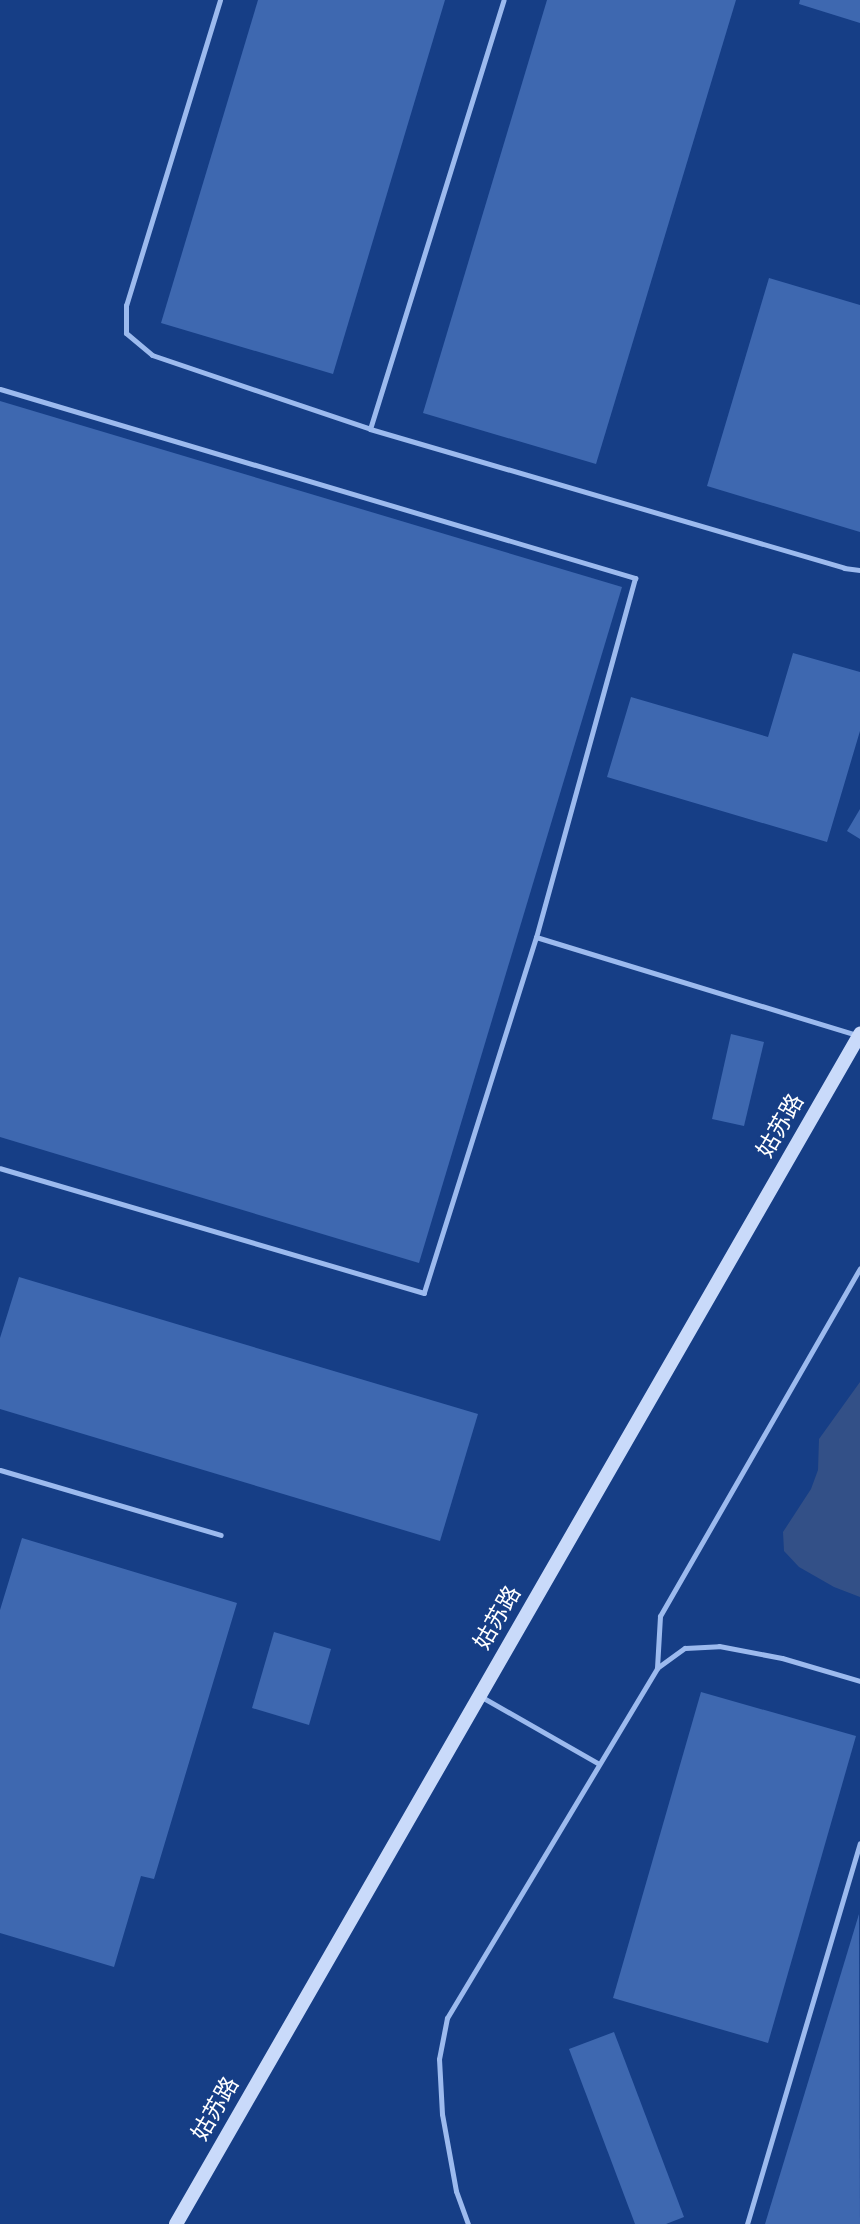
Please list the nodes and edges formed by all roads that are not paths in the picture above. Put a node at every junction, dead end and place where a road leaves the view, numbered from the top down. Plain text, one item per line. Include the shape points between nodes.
1 (220, 0) edge
2 (504, 0) edge
3 (0, 389) edge
4 (370, 429) junction
5 (860, 570) edge
6 (536, 937) junction
7 (859, 1035) edge
8 (0, 1168) edge
9 (860, 1268) edge
10 (0, 1469) edge
11 (221, 1535) dead end
12 (657, 1668) junction
13 (860, 1681) edge
14 (480, 1696) junction
15 (599, 1764) junction
16 (860, 1843) edge
17 (176, 2224) edge
18 (468, 2224) edge
19 (747, 2224) edge

1 - 4 lane via 126,306 126,333 152,355
2 - 4 lane
3 - 6 lane via 635,578
4 - 5 lane
6 - 7 lane
6 - 8 lane via 424,1293
7 - 14 street, 姑苏路
9 - 12 lane via 660,1616
10 - 11 lane
12 - 13 lane via 685,1648 719,1646 782,1658
12 - 15 lane
14 - 15 lane
14 - 17 street, 姑苏路
15 - 18 lane via 447,2018 439,2059 442,2114 456,2191
16 - 19 lane

